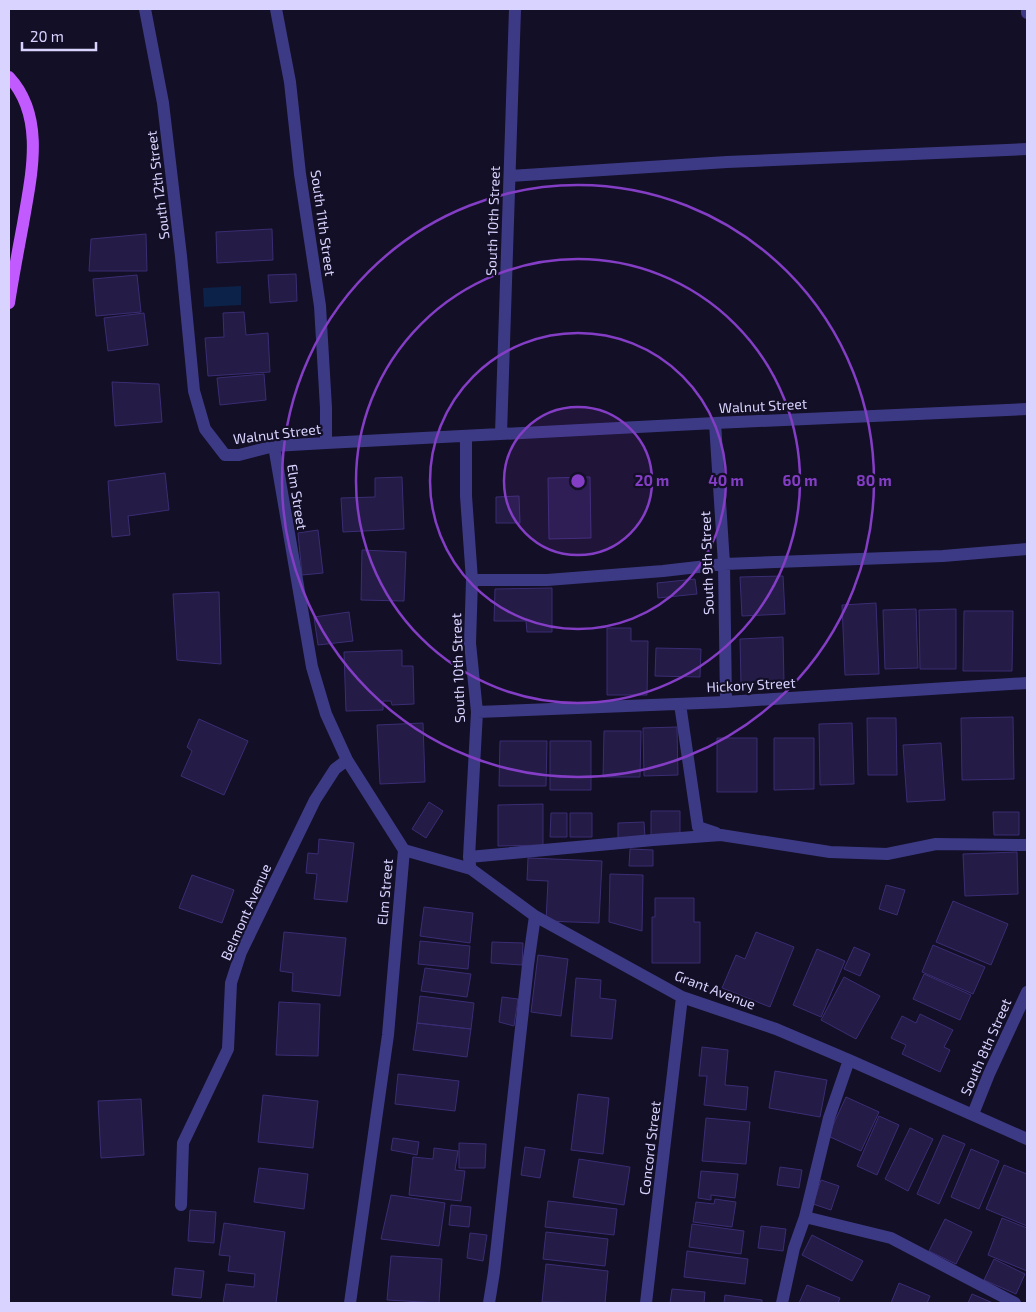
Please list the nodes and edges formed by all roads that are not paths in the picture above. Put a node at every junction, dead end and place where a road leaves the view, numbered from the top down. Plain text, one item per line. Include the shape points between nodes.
1 (145, 9) edge
2 (276, 9) edge
3 (515, 9) edge
4 (1027, 9) edge
5 (1027, 13) edge
6 (9, 77) edge
7 (1027, 150) edge
8 (510, 176) junction
9 (9, 304) edge
10 (190, 359) joint
11 (1027, 409) edge
12 (715, 423) junction
13 (501, 434) junction
14 (466, 436) junction
15 (326, 443) junction
16 (274, 446) junction
17 (1027, 549) edge
18 (724, 564) junction
19 (472, 580) junction
20 (1027, 683) edge
21 (726, 702) junction
22 (680, 704) junction
23 (477, 712) junction
24 (348, 760) junction
25 (721, 835) junction
26 (1027, 845) edge
27 (404, 850) junction
28 (470, 863) junction
29 (535, 916) junction
30 (1027, 992) edge
31 (682, 997) junction
32 (850, 1060) junction
33 (973, 1114) junction
34 (1027, 1139) edge
35 (181, 1205) dead end
36 (805, 1217) junction
37 (350, 1303) edge
38 (489, 1303) edge
39 (646, 1303) edge
40 (782, 1303) edge
41 (1015, 1303) edge

1 - 10 street, South 12th Street via 163,103
2 - 15 street, South 11th Street via 290,82 321,315
3 - 8 street, South 10th Street
4 - 5 street
6 - 9 main road via 24,98 33,144 31,179
7 - 8 street via 727,162
8 - 13 street, South 10th Street
10 - 16 street, Walnut Street via 194,392 206,429 225,455 240,455
11 - 12 street, Walnut Street
12 - 13 street, Walnut Street
12 - 18 street, South 9th Street
13 - 14 street, Walnut Street
14 - 15 street, Walnut Street
14 - 19 street, South 10th Street
15 - 16 street, Walnut Street
16 - 24 street, Elm Street via 312,667 326,714
17 - 18 street via 943,556
18 - 19 street via 547,580
18 - 21 street, South 9th Street
19 - 23 street, South 10th Street via 470,643
20 - 21 street, Hickory Street
21 - 22 street, Hickory Street
22 - 23 street, Hickory Street
22 - 25 street via 698,826
23 - 28 street, South 10th Street
24 - 27 street, Elm Street
24 - 35 street, Belmont Avenue via 335,769 315,800 241,952 231,983 228,1049 183,1142
25 - 26 street via 830,852 887,854 936,844
25 - 28 street via 653,840
27 - 28 street, Grant Avenue
27 - 37 street, Elm Street via 388,1035
28 - 29 street, Grant Avenue
29 - 31 street, Grant Avenue
29 - 38 street
30 - 33 street, South 8th Street
31 - 32 street, Grant Avenue via 776,1029
31 - 39 street, Concord Street
32 - 33 street, Grant Avenue
32 - 36 street via 829,1118
33 - 34 street, Grant Avenue
36 - 40 street via 794,1248
36 - 41 street via 891,1238

